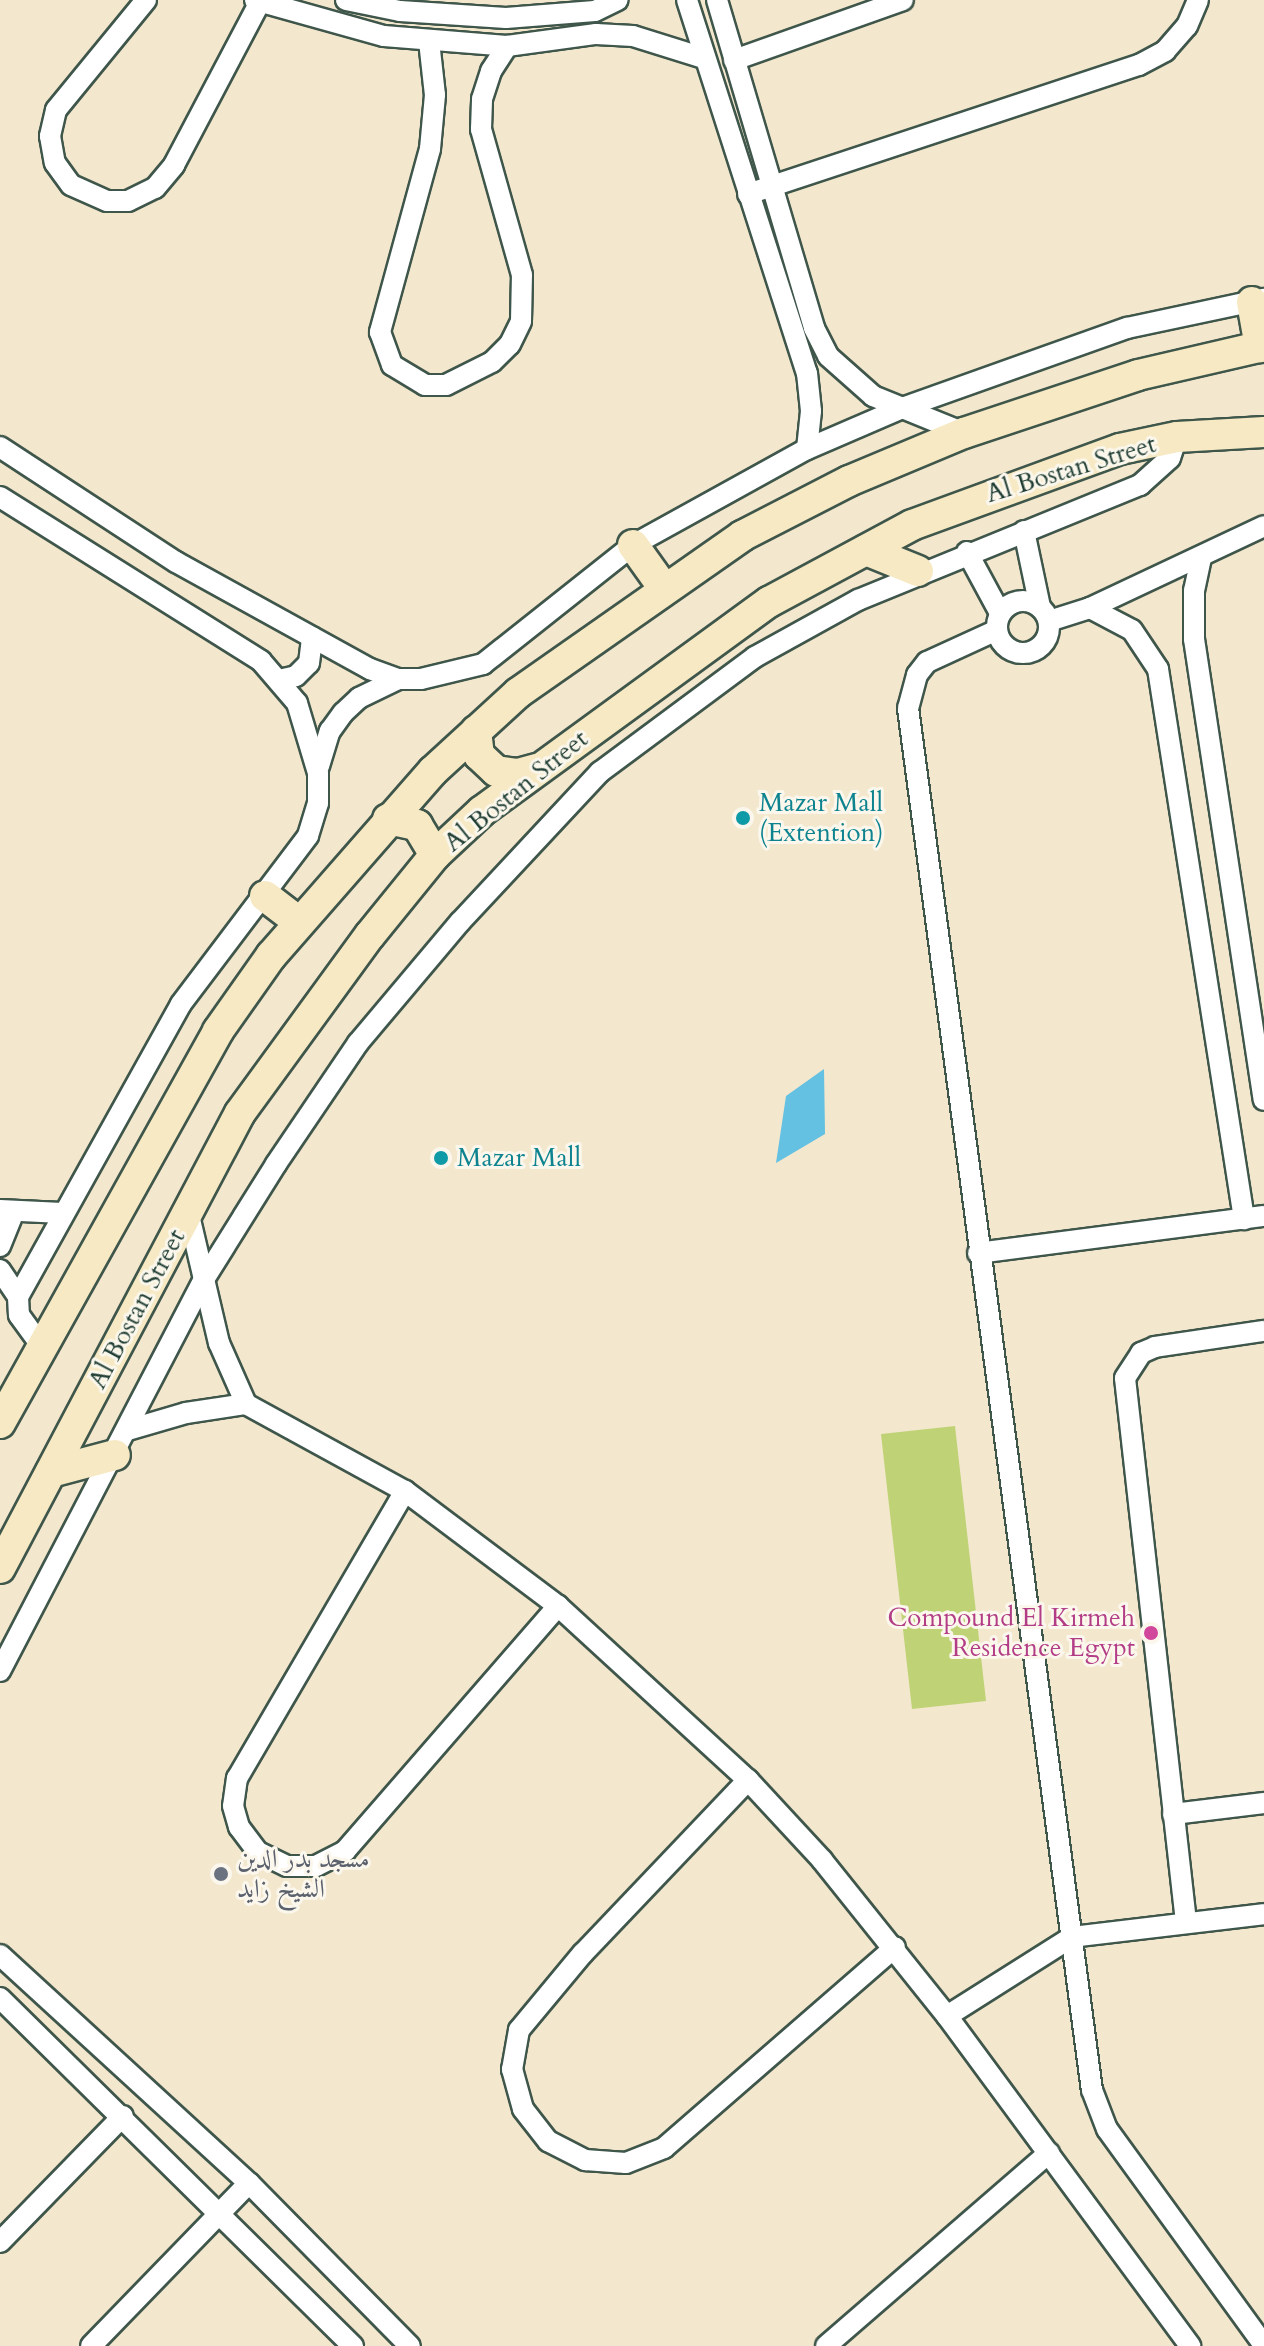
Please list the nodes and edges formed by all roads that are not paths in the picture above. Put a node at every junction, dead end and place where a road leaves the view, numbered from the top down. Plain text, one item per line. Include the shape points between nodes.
1 (146, 0) edge
2 (347, 0) edge
3 (618, 0) edge
4 (687, 0) edge
5 (717, 0) edge
6 (903, 0) edge
7 (1198, 0) edge
8 (258, 1) edge
9 (339, 27) junction
10 (429, 41) junction
11 (507, 46) junction
12 (703, 58) junction
13 (734, 60) junction
14 (772, 186) junction
15 (748, 194) junction
16 (1258, 300) edge
17 (1262, 347) edge
18 (902, 408) junction
19 (1264, 432) edge
20 (964, 433) junction
21 (1177, 437) junction
22 (0, 448) edge
23 (807, 449) junction
24 (0, 497) edge
25 (1264, 526) edge
26 (1024, 531) junction
27 (633, 545) junction
28 (866, 550) junction
29 (967, 552) junction
30 (1201, 558) junction
31 (918, 571) junction
32 (663, 587) junction
33 (1090, 608) junction
34 (1044, 614) junction
35 (999, 622) junction
36 (312, 637) junction
37 (398, 679) junction
38 (279, 680) junction
39 (476, 731) junction
40 (541, 768) junction
41 (318, 773) junction
42 (388, 819) junction
43 (435, 855) junction
44 (265, 896) junction
45 (1233, 900) junction
46 (1196, 904) junction
47 (299, 922) junction
48 (1264, 1100) edge
49 (7, 1211) edge
50 (188, 1211) junction
51 (62, 1213) junction
52 (1254, 1218) edge
53 (0, 1246) edge
54 (978, 1253) junction
55 (0, 1270) edge
56 (203, 1281) junction
57 (18, 1297) junction
58 (1264, 1331) edge
59 (40, 1344) junction
60 (246, 1404) junction
61 (0, 1423) edge
62 (122, 1442) junction
63 (51, 1472) junction
64 (405, 1491) junction
65 (0, 1568) edge
66 (558, 1606) junction
67 (0, 1671) edge
68 (748, 1780) junction
69 (1264, 1803) edge
70 (1173, 1814) junction
71 (1264, 1914) edge
72 (1186, 1922) junction
73 (1072, 1937) junction
74 (895, 1947) junction
75 (0, 1955) edge
76 (0, 1998) edge
77 (947, 2016) junction
78 (123, 2116) junction
79 (1049, 2153) junction
80 (249, 2183) junction
81 (220, 2213) junction
82 (0, 2242) edge
83 (1264, 2345) edge
84 (91, 2346) edge
85 (353, 2346) edge
86 (410, 2346) edge
87 (826, 2346) edge
88 (1190, 2346) edge

1 - 8 street via 56,110 50,136 55,163 71,185 107,201 128,201 155,188 174,165
2 - 3 street via 453,17 506,18 595,11
2 - 9 street
4 - 12 street
5 - 13 street
6 - 13 street
7 - 14 street via 1187,26 1165,51 1139,65
8 - 9 street
9 - 10 street
10 - 11 street
10 - 11 street via 435,95 430,149 380,332 392,365 425,385 446,385 492,362 510,344 521,321 522,275 481,129 482,99
11 - 12 street via 596,34 633,36
12 - 15 street
13 - 14 street
14 - 15 street
14 - 18 street via 814,328 828,356 848,379
15 - 23 street via 807,373
16 - 17 street
16 - 18 street via 1127,328
17 - 20 street via 1138,375
18 - 20 street
18 - 23 street
19 - 21 street, Al Bostan Street
20 - 32 street via 795,507
21 - 26 street via 1170,458 1140,485
21 - 28 street, Al Bostan Street via 1120,449 980,497
22 - 36 street via 176,562
23 - 27 street
24 - 38 street via 261,661
25 - 30 street
26 - 29 street
26 - 34 street
27 - 32 street
27 - 37 street via 483,664
28 - 31 street
28 - 40 street, Al Bostan Street via 769,602
29 - 31 street
29 - 35 street
30 - 33 street
30 - 45 street via 1193,623
31 - 56 street via 755,657 600,772 460,922 358,1043
32 - 39 street via 554,664
33 - 34 street
33 - 46 street via 1132,630 1158,669
34 - 35 street via 1019,601
34 - 35 street via 1044,642 1032,651 1009,649
35 - 54 street via 927,662 917,675 908,708
36 - 37 street
36 - 38 street via 309,663 296,676
37 - 41 street via 359,698 343,713 326,741
38 - 41 street via 302,715
39 - 40 street via 479,755 496,771 518,774
39 - 42 street
40 - 43 street, Al Bostan Street via 482,811
41 - 44 street via 318,803 308,836
42 - 43 street via 417,825
42 - 47 street
43 - 50 street, Al Bostan Street via 303,1022 240,1113
44 - 47 street
44 - 51 street via 181,1004
45 - 46 street
45 - 48 street
46 - 52 street
47 - 59 street via 218,1031
49 - 51 street
49 - 53 street
50 - 56 street
50 - 63 street, Al Bostan Street
51 - 57 street
52 - 54 street
54 - 73 street via 1018,1511
55 - 57 street
56 - 60 street via 219,1343
56 - 62 street
57 - 59 street via 19,1315
58 - 70 street via 1155,1347 1141,1353 1125,1378
59 - 61 street
60 - 62 street via 186,1413
60 - 64 street
62 - 63 street
62 - 67 street
63 - 65 street, Al Bostan Street
64 - 66 street
64 - 66 street via 237,1778 233,1806 239,1827 258,1852 287,1866 316,1866 345,1851
66 - 68 street
68 - 74 street
68 - 74 street via 583,1953 519,2030 512,2069 523,2109 548,2141 585,2160 626,2163 664,2148
69 - 70 street
70 - 72 street
71 - 72 street
72 - 73 street
73 - 77 street
73 - 83 street via 1092,2090 1103,2120
74 - 77 street
75 - 80 street
76 - 78 street
77 - 79 street
78 - 81 street
78 - 82 street
79 - 87 street
79 - 88 street
80 - 81 street
80 - 86 street
81 - 84 street
81 - 85 street

